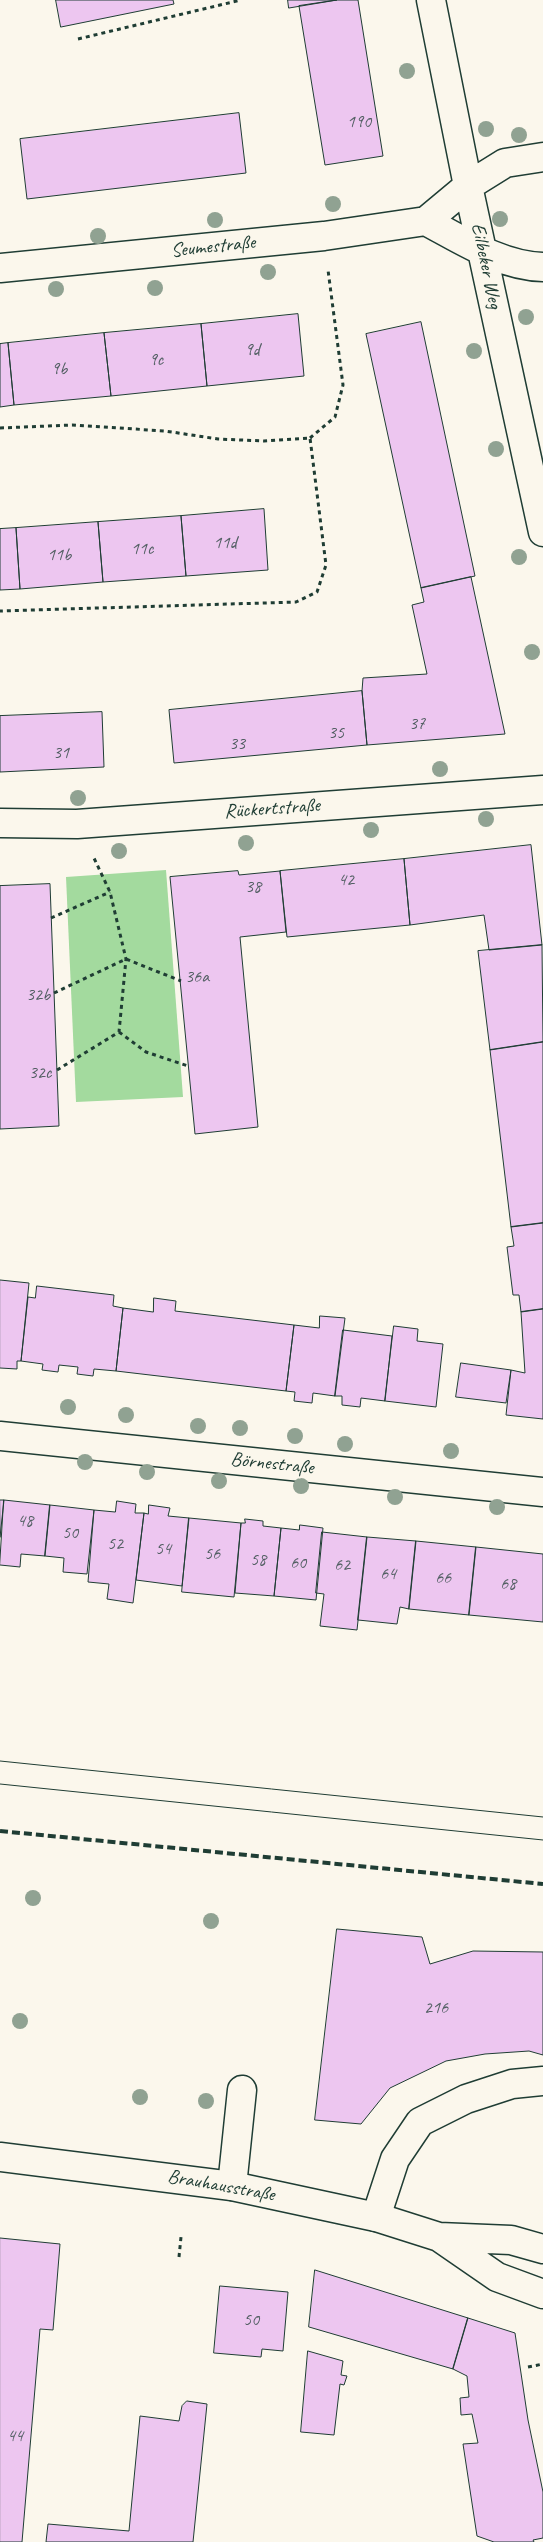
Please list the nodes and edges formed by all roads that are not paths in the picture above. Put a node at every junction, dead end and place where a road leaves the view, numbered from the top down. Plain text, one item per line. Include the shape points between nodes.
1 (431, 0) edge
2 (543, 157) edge
3 (468, 186) junction
4 (426, 221) junction
5 (482, 251) junction
6 (543, 267) edge
7 (0, 268) edge
8 (543, 532) edge
9 (543, 790) edge
10 (0, 823) edge
11 (0, 1436) edge
12 (543, 1492) edge
13 (543, 2081) edge
14 (242, 2090) dead end
15 (0, 2157) edge
16 (232, 2186) junction
17 (376, 2217) junction
18 (439, 2237) junction
19 (543, 2248) edge
20 (543, 2294) edge

1 - 3 street, Eilbeker Weg
2 - 3 street via 505,163
3 - 4 street
3 - 5 street, Eilbeker Weg
4 - 5 street
4 - 7 street, Seumestraße via 324,236
5 - 6 street via 526,266
5 - 8 street, Eilbeker Weg
9 - 10 street, Rückertstraße via 77,824
11 - 12 street, Börnestraße
13 - 17 street via 512,2084 466,2099 420,2122 394,2159
14 - 16 street
15 - 16 street, Brauhausstraße
16 - 17 street, Brauhausstraße
17 - 18 street, Brauhausstraße
18 - 19 street, Brauhausstraße via 511,2240
18 - 20 street, Brauhausstraße via 497,2277

